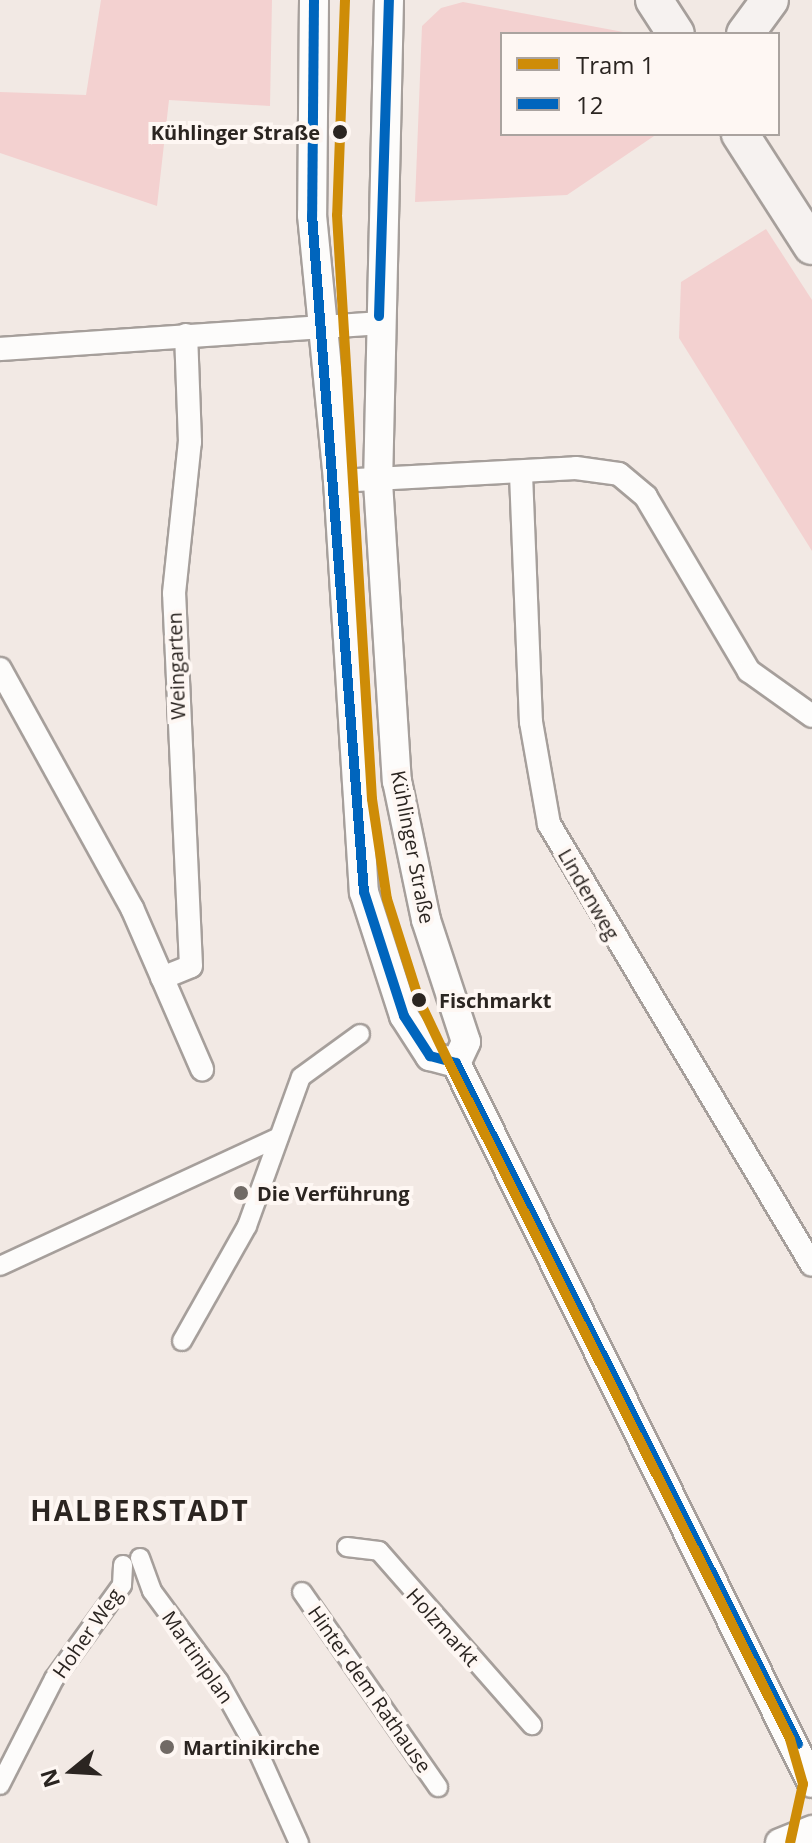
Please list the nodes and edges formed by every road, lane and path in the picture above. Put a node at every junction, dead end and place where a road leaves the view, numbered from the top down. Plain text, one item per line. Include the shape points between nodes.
1 (314, 0) edge
2 (389, 0) edge
3 (654, 0) edge
4 (770, 0) edge
5 (675, 32) edge
6 (746, 32) edge
7 (741, 136) edge
8 (812, 246) edge
9 (322, 323) junction
10 (378, 323) junction
11 (186, 335) junction
12 (0, 349) edge
13 (521, 474) junction
14 (338, 481) junction
15 (378, 482) junction
16 (0, 669) edge
17 (812, 716) edge
18 (162, 978) junction
19 (360, 1034) dead end
20 (456, 1063) junction
21 (202, 1069) dead end
22 (279, 1137) junction
23 (812, 1265) edge
24 (0, 1266) edge
25 (182, 1341) dead end
26 (347, 1547) dead end
27 (132, 1561) joint
28 (302, 1592) dead end
29 (532, 1725) dead end
30 (805, 1750) edge
31 (812, 1783) edge
32 (0, 1785) edge
33 (438, 1787) dead end
34 (812, 1830) edge
35 (299, 1843) edge
36 (780, 1843) edge

1 - 9 street via 312,215
2 - 10 street, Kühlinger Straße
3 - 5 main road
4 - 6 main road
7 - 8 main road
9 - 10 street
9 - 11 street
9 - 14 street
10 - 15 street, Kühlinger Straße
11 - 12 street
11 - 18 street, Weingarten via 190,442 174,593 191,966
13 - 15 street
13 - 17 street via 576,468 619,474 646,497 749,671
13 - 23 street, Lindenweg via 531,722 549,824
14 - 15 street
14 - 20 street via 364,892 404,1016 430,1056
15 - 20 street, Kühlinger Straße via 397,781 426,920 466,1042
16 - 18 street via 132,908
18 - 21 street
19 - 22 street via 301,1077
20 - 30 street
22 - 24 street
22 - 25 street via 247,1226
26 - 29 street, Holzmarkt via 379,1551
27 - 32 street, Hoher Weg via 122,1585 54,1679
27 - 35 street, Martiniplan via 253,1742
28 - 33 street, Hinter dem Rathause
30 - 31 street
34 - 36 street

